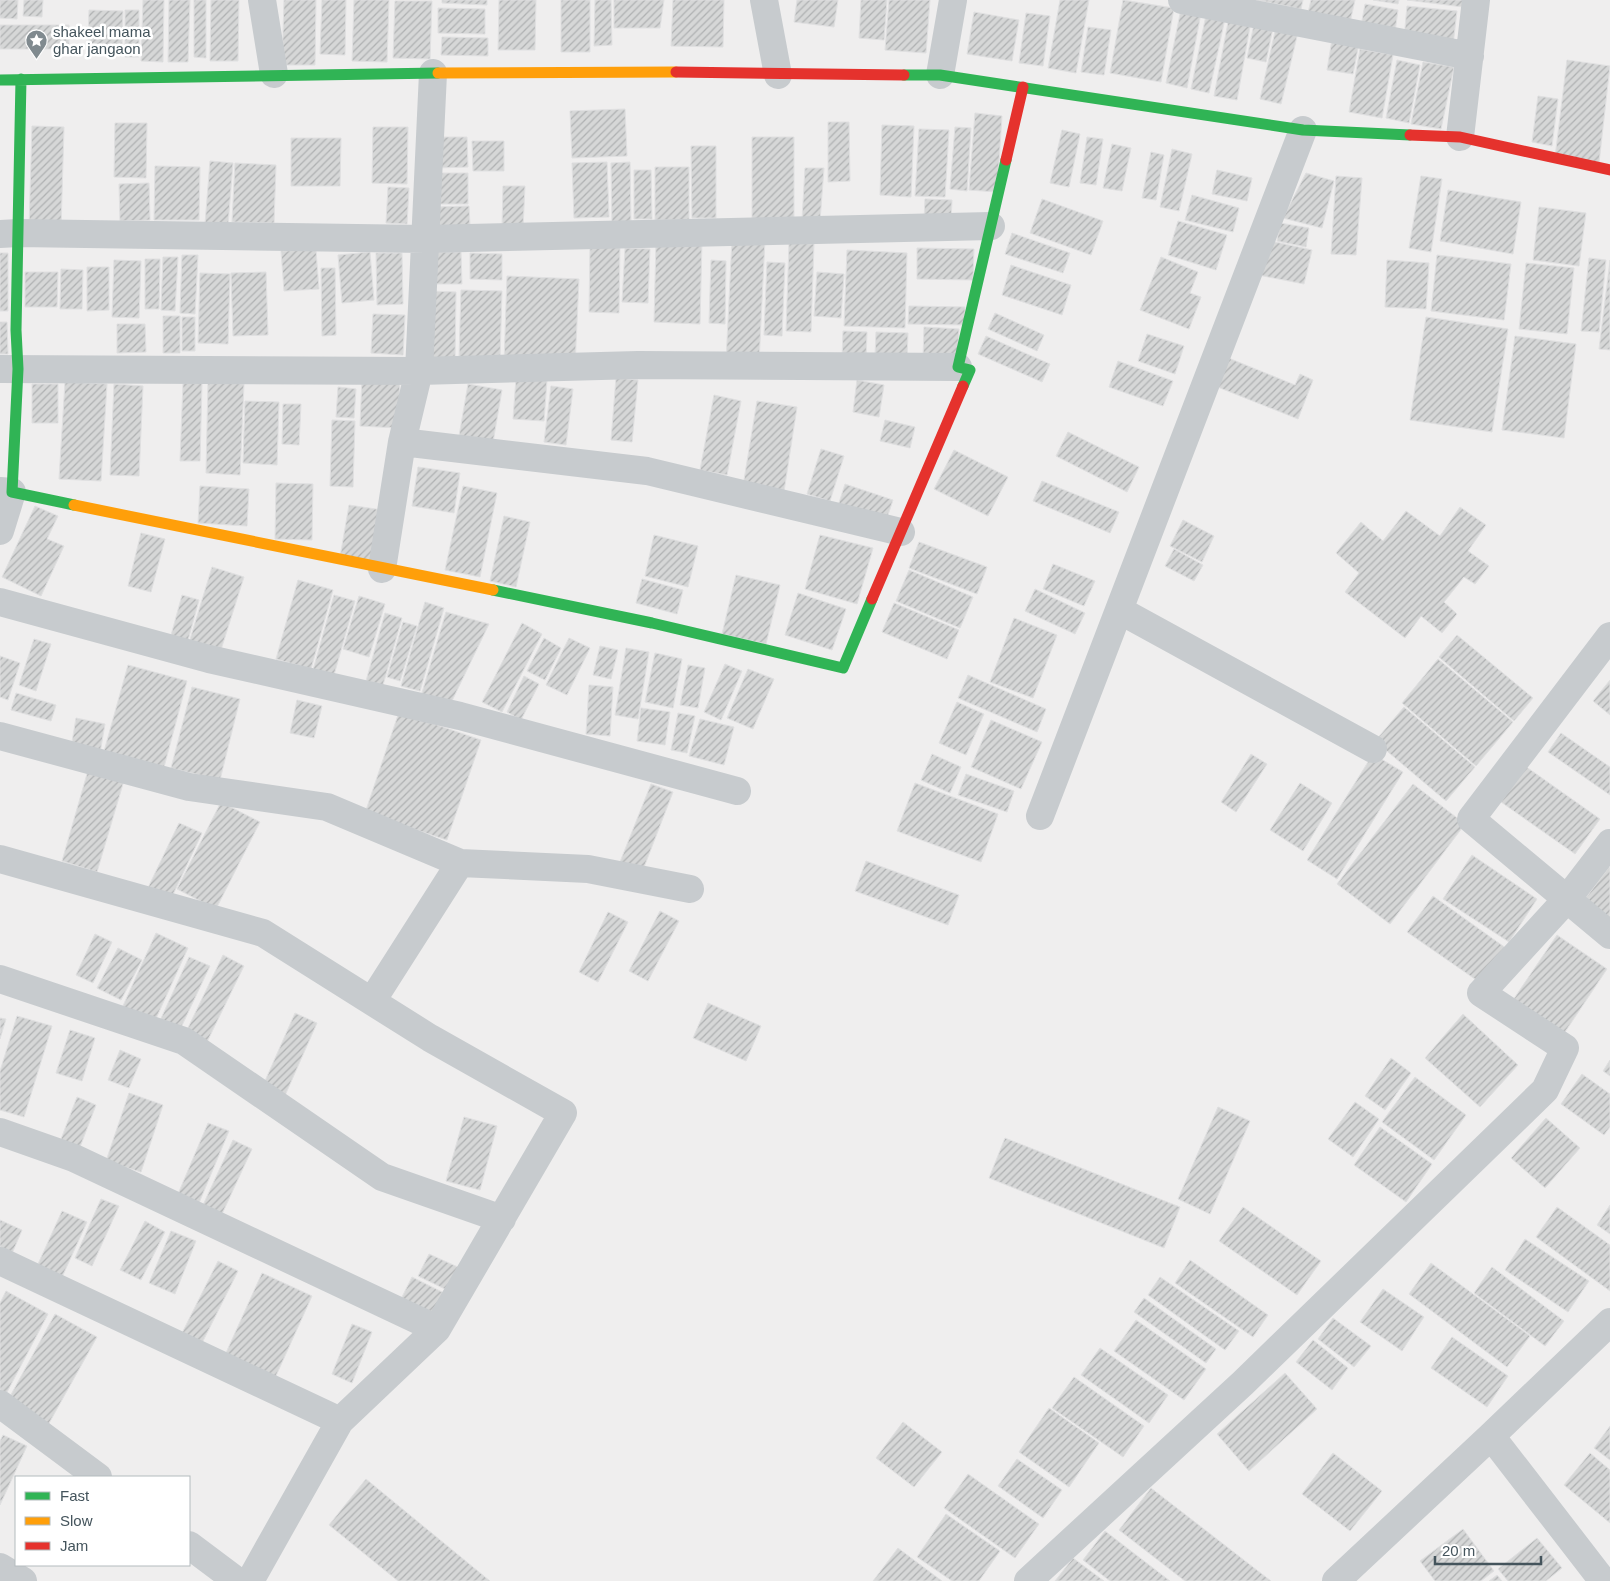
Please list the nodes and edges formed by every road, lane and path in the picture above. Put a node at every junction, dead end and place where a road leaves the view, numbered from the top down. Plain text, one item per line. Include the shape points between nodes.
1 (262, 0) edge
2 (764, 0) edge
3 (953, 0) edge
4 (1182, 0) edge
5 (1476, 0) edge
6 (1470, 56) junction
7 (433, 73) junction
8 (274, 74) junction
9 (778, 75) junction
10 (940, 76) junction
11 (21, 79) junction
12 (0, 80) edge
13 (1023, 87) junction
14 (1303, 130) junction
15 (1460, 137) junction
16 (1610, 170) edge
17 (991, 226) junction
18 (9, 233) edge
19 (425, 239) junction
20 (958, 367) junction
21 (9, 369) edge
22 (419, 371) junction
23 (402, 442) junction
24 (6, 492) edge
25 (0, 531) edge
26 (901, 532) junction
27 (382, 569) junction
28 (0, 602) edge
29 (1119, 610) junction
30 (1610, 636) edge
31 (0, 736) edge
32 (1373, 749) dead end
33 (737, 790) dead end
34 (1040, 816) dead end
35 (1610, 843) edge
36 (0, 859) edge
37 (460, 863) junction
38 (690, 889) dead end
39 (1567, 899) junction
40 (1610, 935) edge
41 (0, 980) edge
42 (372, 1002) junction
43 (0, 1132) edge
44 (502, 1219) junction
45 (0, 1261) edge
46 (1610, 1322) edge
47 (437, 1329) junction
48 (0, 1404) edge
49 (340, 1421) junction
50 (1491, 1436) junction
51 (97, 1476) edge
52 (190, 1546) edge
53 (0, 1567) edge
54 (23, 1581) edge
55 (237, 1581) edge
56 (250, 1581) edge
57 (1028, 1581) edge
58 (1336, 1581) edge
59 (1603, 1581) edge

1 - 8 street
2 - 9 street
3 - 10 street
4 - 6 street
5 - 6 street
6 - 15 street
7 - 8 street
7 - 9 street via 537,71
7 - 19 street
8 - 11 street
9 - 10 street
10 - 13 street
11 - 12 street
11 - 18 street
13 - 14 street
13 - 17 street
14 - 15 street
14 - 29 street
15 - 16 street
17 - 19 street
17 - 20 street
18 - 19 street
18 - 21 street via 16,330
19 - 22 street
20 - 22 street via 638,365
20 - 26 street via 970,370
21 - 22 street
21 - 24 street
22 - 23 street
23 - 26 street via 647,471
23 - 27 street
24 - 25 street
24 - 27 street
26 - 27 street via 843,668 652,623
28 - 33 street via 209,659 460,716
29 - 32 street
29 - 34 street
30 - 39 street via 1471,819
31 - 37 street via 189,787 327,807
35 - 39 street
36 - 42 street via 263,933
37 - 38 street via 588,870
37 - 42 street
39 - 40 street
39 - 57 street via 1481,992 1565,1048 1545,1090 1243,1383
41 - 44 street via 184,1041 382,1177
42 - 44 street via 563,1113
43 - 47 street via 74,1158
44 - 47 street
45 - 49 street
46 - 50 street
47 - 49 street
48 - 51 street
49 - 56 street
50 - 58 street
50 - 59 street
52 - 55 street
53 - 54 street

